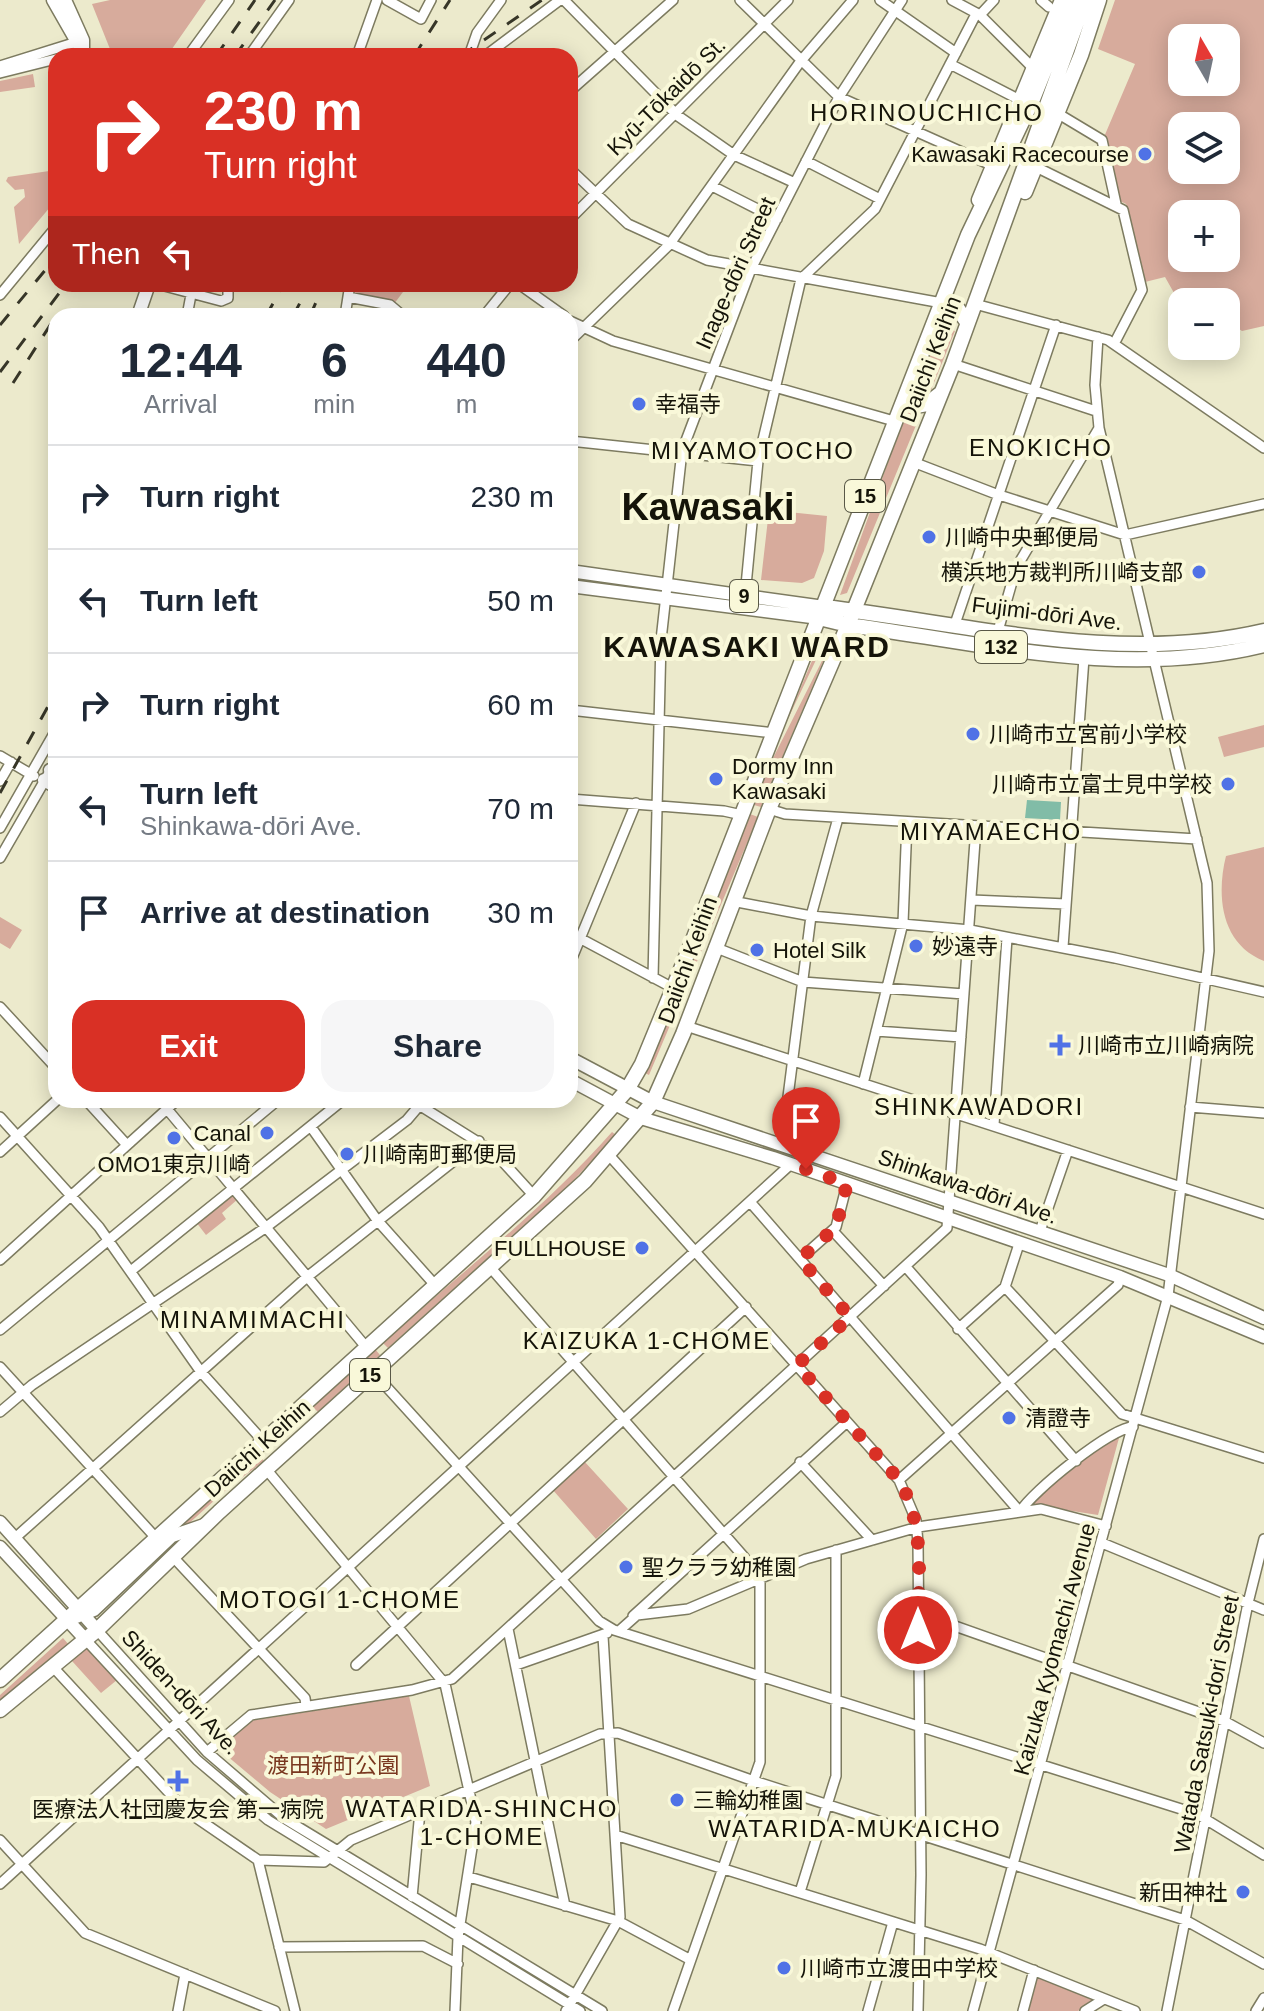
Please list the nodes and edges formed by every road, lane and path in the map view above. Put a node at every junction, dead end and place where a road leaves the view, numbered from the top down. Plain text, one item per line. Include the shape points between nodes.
1 (53, 0) edge
2 (65, 0) edge
3 (229, 0) edge
4 (289, 0) edge
5 (377, 0) edge
6 (387, 0) edge
7 (431, 0) edge
8 (501, 0) edge
9 (562, 0) edge
10 (673, 0) edge
11 (740, 0) edge
12 (788, 0) edge
13 (853, 0) edge
14 (880, 0) edge
15 (902, 0) edge
16 (952, 0) edge
17 (994, 0) edge
18 (1073, 0) edge
19 (1085, 0) edge
20 (1099, 0) edge
21 (1051, 2) edge
22 (895, 10) junction
23 (978, 15) junction
24 (1073, 17) junction
25 (764, 25) junction
26 (82, 48) edge
27 (194, 48) edge
28 (255, 48) edge
29 (360, 48) edge
30 (472, 48) edge
31 (496, 48) edge
32 (613, 51) junction
33 (956, 53) junction
34 (48, 55) edge
35 (48, 61) edge
36 (800, 62) junction
37 (950, 64) junction
38 (0, 66) edge
39 (1033, 68) junction
40 (0, 73) edge
41 (578, 84) edge
42 (839, 97) junction
43 (1020, 100) junction
44 (674, 112) junction
45 (1057, 113) junction
46 (915, 131) junction
47 (734, 155) junction
48 (806, 161) junction
49 (991, 165) junction
50 (1036, 167) junction
51 (578, 178) edge
52 (795, 183) junction
53 (712, 186) junction
54 (593, 194) junction
55 (880, 199) junction
56 (1116, 204) junction
57 (578, 210) edge
58 (777, 219) junction
59 (968, 235) junction
60 (48, 237) edge
61 (669, 245) junction
62 (998, 247) junction
63 (751, 269) junction
64 (801, 279) junction
65 (199, 292) edge
66 (228, 292) edge
67 (349, 292) edge
68 (504, 292) edge
69 (530, 292) edge
70 (0, 295) edge
71 (944, 296) junction
72 (348, 297) junction
73 (975, 304) junction
74 (346, 308) edge
75 (394, 308) edge
76 (490, 308) edge
77 (553, 308) edge
78 (967, 322) junction
79 (1056, 325) junction
80 (578, 326) edge
81 (582, 329) junction
82 (578, 333) edge
83 (1098, 337) junction
84 (1114, 344) junction
85 (953, 364) junction
86 (713, 368) junction
87 (909, 386) junction
88 (776, 387) junction
89 (1032, 392) junction
90 (941, 393) junction
91 (1096, 411) junction
92 (894, 421) junction
93 (1099, 428) junction
94 (578, 442) edge
95 (1264, 448) edge
96 (682, 451) junction
97 (758, 461) junction
98 (913, 462) junction
99 (996, 494) junction
100 (1264, 504) edge
101 (1050, 511) junction
102 (1125, 535) junction
103 (578, 572) edge
104 (665, 584) junction
105 (578, 587) edge
106 (745, 596) junction
107 (664, 600) junction
108 (854, 610) junction
109 (821, 612) junction
110 (955, 624) junction
111 (848, 625) junction
112 (998, 631) junction
113 (1264, 631) edge
114 (1264, 645) edge
115 (1154, 654) junction
116 (1084, 658) junction
117 (578, 711) edge
118 (660, 721) junction
119 (774, 733) junction
120 (48, 745) edge
121 (0, 756) edge
122 (11, 762) junction
123 (39, 762) junction
124 (48, 770) edge
125 (48, 774) edge
126 (32, 775) junction
127 (0, 781) edge
128 (48, 782) edge
129 (578, 799) edge
130 (636, 803) junction
131 (658, 805) junction
132 (769, 809) junction
133 (742, 815) junction
134 (838, 818) junction
135 (907, 822) junction
136 (976, 827) junction
137 (0, 828) edge
138 (1071, 832) junction
139 (1197, 839) junction
140 (0, 858) edge
141 (972, 900) junction
142 (732, 901) junction
143 (1066, 904) junction
144 (811, 916) junction
145 (903, 923) junction
146 (970, 930) junction
147 (1007, 938) junction
148 (580, 939) junction
149 (578, 944) edge
150 (714, 947) junction
151 (1063, 947) junction
152 (1206, 977) junction
153 (653, 978) junction
154 (803, 982) junction
155 (887, 987) junction
156 (673, 988) junction
157 (1264, 992) edge
158 (964, 994) junction
159 (0, 1007) edge
160 (686, 1026) junction
161 (876, 1031) junction
162 (961, 1037) junction
163 (48, 1059) edge
164 (578, 1062) edge
165 (793, 1062) junction
166 (863, 1084) junction
167 (578, 1085) edge
168 (627, 1090) junction
169 (653, 1102) junction
170 (615, 1106) junction
171 (1190, 1107) junction
172 (48, 1108) edge
173 (93, 1108) edge
174 (268, 1108) edge
175 (334, 1108) edge
176 (412, 1108) edge
177 (428, 1108) edge
178 (167, 1109) joint
179 (958, 1113) junction
180 (1264, 1113) edge
181 (0, 1117) edge
182 (641, 1118) junction
183 (994, 1125) junction
184 (311, 1127) junction
185 (18, 1136) junction
186 (479, 1141) junction
187 (782, 1144) junction
188 (127, 1145) junction
189 (1068, 1150) junction
190 (0, 1152) edge
191 (609, 1155) junction
192 (207, 1158) junction
193 (791, 1164) junction
194 (342, 1169) junction
195 (847, 1184) junction
196 (1180, 1185) junction
197 (232, 1188) junction
198 (71, 1196) junction
199 (534, 1196) junction
200 (952, 1202) junction
201 (751, 1203) junction
202 (1264, 1214) edge
203 (950, 1219) junction
204 (377, 1220) junction
205 (265, 1228) junction
206 (833, 1231) junction
207 (1040, 1231) junction
208 (109, 1239) junction
209 (1019, 1244) junction
210 (1033, 1249) junction
211 (698, 1253) junction
212 (800, 1259) junction
213 (0, 1260) edge
214 (1125, 1260) junction
215 (490, 1267) junction
216 (906, 1267) junction
217 (132, 1270) junction
218 (1169, 1275) junction
219 (307, 1277) junction
220 (1120, 1277) junction
221 (435, 1285) junction
222 (884, 1286) junction
223 (1005, 1287) junction
224 (1168, 1296) junction
225 (1216, 1296) junction
226 (154, 1301) junction
227 (746, 1307) junction
228 (1208, 1313) junction
229 (850, 1317) junction
230 (1264, 1318) edge
231 (958, 1329) junction
232 (0, 1330) edge
233 (1264, 1337) edge
234 (1055, 1343) junction
235 (366, 1347) junction
236 (573, 1363) junction
237 (797, 1365) junction
238 (0, 1367) edge
239 (201, 1372) junction
240 (373, 1372) junction
241 (1008, 1385) junction
242 (23, 1392) junction
243 (0, 1412) edge
244 (623, 1420) junction
245 (847, 1422) junction
246 (1134, 1422) junction
247 (953, 1435) junction
248 (263, 1441) junction
249 (1264, 1458) edge
250 (1076, 1461) junction
251 (800, 1462) junction
252 (459, 1467) junction
253 (92, 1468) junction
254 (266, 1469) junction
255 (674, 1478) junction
256 (899, 1480) junction
257 (1020, 1512) junction
258 (0, 1522) edge
259 (510, 1524) junction
260 (204, 1525) junction
261 (1106, 1526) junction
262 (918, 1527) junction
263 (721, 1533) junction
264 (15, 1538) junction
265 (156, 1538) junction
266 (1264, 1539) edge
267 (872, 1540) junction
268 (1102, 1543) junction
269 (1, 1550) edge
270 (836, 1550) junction
271 (174, 1558) junction
272 (349, 1567) junction
273 (760, 1580) junction
274 (562, 1581) junction
275 (1248, 1603) junction
276 (1264, 1610) edge
277 (81, 1612) junction
278 (918, 1613) junction
279 (631, 1617) junction
280 (66, 1621) junction
281 (398, 1627) junction
282 (508, 1629) junction
283 (611, 1632) junction
284 (91, 1634) junction
285 (258, 1648) junction
286 (356, 1665) dead end
287 (516, 1665) junction
288 (1067, 1665) junction
289 (53, 1667) junction
290 (761, 1676) junction
291 (0, 1680) edge
292 (445, 1684) junction
293 (837, 1700) junction
294 (306, 1706) junction
295 (0, 1710) edge
296 (1224, 1721) junction
297 (175, 1725) junction
298 (919, 1727) junction
299 (609, 1733) junction
300 (1264, 1743) edge
301 (207, 1752) junction
302 (137, 1759) junction
303 (535, 1762) junction
304 (1041, 1764) junction
305 (754, 1781) junction
306 (470, 1789) junction
307 (828, 1805) junction
308 (420, 1811) junction
309 (1205, 1817) junction
310 (615, 1835) junction
311 (921, 1835) junction
312 (0, 1840) edge
313 (338, 1853) junction
314 (1264, 1855) edge
315 (258, 1860) junction
316 (328, 1860) junction
317 (22, 1864) junction
318 (1014, 1865) junction
319 (722, 1868) junction
320 (469, 1877) junction
321 (0, 1884) edge
322 (800, 1892) junction
323 (412, 1897) junction
324 (565, 1906) junction
325 (1185, 1920) junction
326 (618, 1921) junction
327 (893, 1922) junction
328 (921, 1930) junction
329 (460, 1932) junction
330 (279, 1947) junction
331 (990, 1952) junction
332 (689, 1959) junction
333 (458, 1964) junction
334 (1264, 1964) edge
335 (1034, 1970) junction
336 (185, 1974) junction
337 (576, 1996) junction
338 (1264, 1998) edge
339 (1104, 1999) junction
340 (568, 2008) edge
341 (178, 2011) edge
342 (275, 2011) edge
343 (295, 2011) edge
344 (455, 2011) edge
345 (580, 2011) edge
346 (602, 2011) edge
347 (673, 2011) edge
348 (868, 2011) edge
349 (918, 2011) edge
350 (973, 2011) edge
351 (1023, 2011) edge
352 (1085, 2011) edge
353 (1135, 2011) edge
354 (1167, 2011) edge
355 (1256, 2011) edge

1 - 26 main road
2 - 26 main road
3 - 27 street
4 - 28 street
5 - 29 street
6 - 7 street via 421,19
8 - 30 street
9 - 31 street
9 - 32 street
10 - 32 street
11 - 25 street
12 - 25 street, Kyū-Tōkaidō St.
13 - 36 street
14 - 22 street
15 - 22 street, Inage-dōri Street
16 - 23 street
17 - 23 street
18 - 24 highway, Daiichi Keihin / 15
19 - 24 highway, Daiichi Keihin / 15
20 - 45 highway, 15
21 - 39 highway
22 - 33 street
22 - 42 street, Inage-dōri Street
23 - 33 street
23 - 39 street
24 - 59 highway, Daiichi Keihin / 15
24 - 62 highway, Daiichi Keihin / 15
25 - 36 street
25 - 44 street, Kyū-Tōkaidō St.
32 - 41 street
32 - 44 street
33 - 37 street
34 - 38 street
35 - 40 street
36 - 42 street
36 - 47 street
37 - 43 street
37 - 46 street
39 - 43 highway
42 - 46 street
42 - 48 street, Inage-dōri Street
43 - 49 highway
44 - 47 street
44 - 54 street, Kyū-Tōkaidō St.
45 - 50 highway, 15
45 - 56 street via 1102,140
46 - 49 street
46 - 55 street
47 - 52 street
47 - 53 street
48 - 52 street, Inage-dōri Street
48 - 55 street
49 - 59 highway
50 - 56 street
50 - 62 highway, 15
51 - 54 street
52 - 58 street, Inage-dōri Street
53 - 58 street
53 - 61 street
54 - 57 street, Kyū-Tōkaidō St.
54 - 61 street via 628,224
55 - 64 street
56 - 84 street via 1123,210 1142,290
58 - 63 street, Inage-dōri Street
59 - 71 highway, Daiichi Keihin / 15
60 - 70 street
61 - 63 street
61 - 81 street
62 - 73 highway, Daiichi Keihin / 15
63 - 64 street
63 - 86 street, Inage-dōri Street
64 - 71 street
64 - 88 street
65 - 66 street via 221,301
67 - 72 street
68 - 76 street
69 - 77 street
71 - 73 highway
71 - 78 highway
71 - 87 highway, Daiichi Keihin / 15
72 - 74 street
72 - 75 street
73 - 78 highway, Daiichi Keihin / 15
73 - 79 street
78 - 85 highway, Daiichi Keihin / 15
79 - 83 street
79 - 89 street
80 - 81 street
81 - 82 street
81 - 86 street
83 - 84 street
83 - 91 street, Kaizuka Kyomachi Avenue
84 - 95 street
85 - 89 street
85 - 90 highway, Daiichi Keihin / 15
86 - 88 street
86 - 96 street, Inage-dōri Street
87 - 90 highway via 916,406
87 - 92 highway, Daiichi Keihin / 15
88 - 92 street
88 - 97 street
89 - 91 street
89 - 99 street
90 - 98 highway, Daiichi Keihin / 15
91 - 93 street, Kaizuka Kyomachi Avenue
92 - 109 highway, Daiichi Keihin / 15
93 - 101 street
93 - 102 street, Kaizuka Kyomachi Avenue
94 - 96 street
96 - 97 street
96 - 104 street, Inage-dōri Street
97 - 106 street
98 - 99 street
98 - 108 highway, Daiichi Keihin / 15
99 - 101 street
99 - 110 street
100 - 102 street
101 - 102 street
101 - 112 street via 1016,568
102 - 115 street, Kaizuka Kyomachi Avenue
103 - 104 main road, 9
104 - 106 main road, 9
104 - 107 street, Inage-dōri Street
105 - 107 main road, 9
106 - 109 main road, 9
107 - 109 main road, 9
107 - 118 street, Inage-dōri Street
108 - 109 highway, Fujimi-dōri Ave. / 132
108 - 110 highway, Fujimi-dōri Ave. / 132
108 - 111 highway, Daiichi Keihin / 15
109 - 111 highway, 132
109 - 119 highway, Daiichi Keihin / 15
110 - 112 highway, Fujimi-dōri Ave. / 132
111 - 116 highway, Fujimi-dōri Ave. / 132
111 - 132 highway, Daiichi Keihin / 15
112 - 115 highway, Fujimi-dōri Ave. / 132
113 - 115 highway, Fujimi-dōri Ave. / 132
114 - 115 highway, Fujimi-dōri Ave. / 132 via 1214,656
115 - 116 highway, Fujimi-dōri Ave. / 132
115 - 139 street, Kaizuka Kyomachi Avenue
116 - 138 street
117 - 118 street
118 - 119 street
118 - 131 street, Inage-dōri Street
119 - 133 highway, Daiichi Keihin / 15
120 - 123 street
121 - 122 street
122 - 126 street
122 - 127 street
123 - 124 street
123 - 126 street
125 - 126 street
126 - 137 street
128 - 140 street
129 - 130 street
130 - 131 street
130 - 148 street
131 - 133 street
131 - 153 street, Inage-dōri Street
132 - 134 street
132 - 142 highway, Daiichi Keihin / 15
133 - 156 highway, Daiichi Keihin / 15
134 - 135 street
134 - 144 street
135 - 136 street
135 - 145 street
136 - 138 street
136 - 141 street
138 - 139 street
138 - 143 street
139 - 152 street, Kaizuka Kyomachi Avenue via 1210,904
141 - 143 street
141 - 146 street
142 - 144 street
142 - 150 highway, Daiichi Keihin / 15
143 - 151 street
144 - 145 street
144 - 154 street
145 - 146 street
145 - 155 street
146 - 147 street
146 - 158 street
147 - 151 street
147 - 183 street
148 - 149 street
148 - 153 street
150 - 154 street
150 - 160 highway, Daiichi Keihin / 15
151 - 152 street
152 - 157 street
152 - 171 street, Kaizuka Kyomachi Avenue
153 - 156 street
154 - 155 street
154 - 165 street
155 - 158 street
155 - 161 street
156 - 168 highway, Daiichi Keihin / 15
158 - 162 street
159 - 163 street
160 - 165 street
160 - 169 highway, Daiichi Keihin / 15
161 - 162 street
161 - 166 street
162 - 179 street
164 - 168 main road, Shinkawa-dōri Ave.
165 - 166 street
165 - 187 street
166 - 179 street
167 - 170 main road, Shinkawa-dōri Ave.
168 - 169 main road, Shinkawa-dōri Ave.
168 - 170 highway, Daiichi Keihin / 15
169 - 182 highway, Daiichi Keihin / 15
169 - 187 main road, Shinkawa-dōri Ave.
170 - 182 main road, Shinkawa-dōri Ave.
170 - 199 highway, Daiichi Keihin / 15
171 - 180 street
171 - 196 street, Kaizuka Kyomachi Avenue
172 - 185 street
173 - 188 street
174 - 192 street
175 - 184 street
176 - 194 street
177 - 186 street
178 - 188 street
178 - 192 street
179 - 183 street
179 - 200 street
181 - 185 street
182 - 191 highway, Daiichi Keihin / 15
182 - 193 main road, Shinkawa-dōri Ave.
183 - 189 street
184 - 194 street
184 - 197 street
185 - 190 street
185 - 198 street
186 - 199 street
186 - 204 street
187 - 193 main road
187 - 200 main road, Shinkawa-dōri Ave.
188 - 198 street
189 - 196 street
189 - 207 street
191 - 211 street
191 - 215 highway, Daiichi Keihin / 15
192 - 197 street
192 - 208 street
193 - 195 main road, Shinkawa-dōri Ave.
193 - 201 street
194 - 204 street
194 - 205 street
195 - 203 main road, Shinkawa-dōri Ave.
195 - 206 street
196 - 202 street
196 - 218 street, Kaizuka Kyomachi Avenue
197 - 205 street
197 - 217 street
198 - 208 street
198 - 213 street
199 - 221 highway, Daiichi Keihin / 15
200 - 203 street
200 - 207 main road, Shinkawa-dōri Ave.
201 - 211 street
201 - 212 street
203 - 209 main road, Shinkawa-dōri Ave.
203 - 216 street
204 - 219 street
204 - 221 street
205 - 219 street
205 - 226 street
206 - 212 street
206 - 222 street
207 - 210 main road
207 - 214 main road, Shinkawa-dōri Ave.
208 - 217 street
208 - 232 street
209 - 210 main road, Shinkawa-dōri Ave.
209 - 223 street
210 - 220 main road, Shinkawa-dōri Ave.
211 - 227 street
211 - 236 street
212 - 229 street
214 - 218 main road, Shinkawa-dōri Ave.
214 - 220 main road
215 - 236 street
215 - 240 highway, Daiichi Keihin / 15
216 - 222 street
216 - 231 street
217 - 226 street
218 - 224 street, Kaizuka Kyomachi Avenue
218 - 225 main road, Shinkawa-dōri Ave.
219 - 235 street
219 - 239 street
220 - 224 main road, Shinkawa-dōri Ave.
220 - 234 street via 1118,1285
221 - 235 highway, Daiichi Keihin / 15
222 - 229 street
223 - 231 street
223 - 234 street
224 - 228 main road, Shinkawa-dōri Ave.
224 - 246 street, Kaizuka Kyomachi Avenue
225 - 228 main road
225 - 230 main road, Shinkawa-dōri Ave.
226 - 239 street
226 - 242 street
227 - 237 street
227 - 244 street
228 - 233 main road, Shinkawa-dōri Ave.
229 - 237 street
229 - 247 street
231 - 241 street
234 - 241 street
234 - 246 street
235 - 248 highway, Daiichi Keihin / 15
236 - 244 street
236 - 252 street
237 - 245 street
237 - 255 street
238 - 242 street
239 - 248 street
239 - 253 street
240 - 252 street
240 - 254 highway, Daiichi Keihin / 15
241 - 247 street
241 - 250 street
242 - 243 street
242 - 253 street
244 - 255 street
244 - 259 street
245 - 251 street
245 - 256 street
246 - 249 street
246 - 250 street
246 - 261 street, Kaizuka Kyomachi Avenue
247 - 256 street
247 - 257 street
248 - 265 highway, Daiichi Keihin / 15
250 - 257 street
251 - 263 street
251 - 267 street
252 - 259 street
252 - 272 street
253 - 264 street
253 - 265 street
254 - 260 highway, Daiichi Keihin / 15
254 - 272 street
255 - 263 street
255 - 274 street
256 - 262 street
257 - 261 street via 1041,1509
257 - 262 street
258 - 264 main road, Shiden-dōri Ave.
259 - 274 street
259 - 281 street
260 - 271 highway, Daiichi Keihin / 15
260 - 277 main road via 172,1536 94,1610
261 - 268 street, Kaizuka Kyomachi Avenue
262 - 267 street
262 - 278 street
263 - 273 street
263 - 279 street
264 - 277 main road, Shiden-dōri Ave.
265 - 277 highway, Daiichi Keihin / 15
266 - 275 street, Watada Satsuki-dori Street
267 - 270 street
268 - 275 street
268 - 288 street, Kaizuka Kyomachi Avenue
269 - 280 main road, Shiden-dōri Ave.
270 - 273 street
270 - 293 street
271 - 284 highway, Daiichi Keihin / 15
271 - 285 street
272 - 281 street
272 - 285 street
273 - 279 street via 688,1609
273 - 290 street
274 - 282 street
274 - 283 street
275 - 276 street
275 - 296 street, Watada Satsuki-dori Street
277 - 280 highway, Daiichi Keihin / 15
277 - 284 main road, Shiden-dōri Ave.
278 - 288 street
278 - 298 street
279 - 283 street
280 - 284 main road, Shiden-dōri Ave.
280 - 291 highway, Daiichi Keihin / 15
281 - 286 street
281 - 292 street
282 - 287 street
282 - 292 street
283 - 287 street
283 - 290 street
283 - 299 street
284 - 289 highway, Daiichi Keihin / 15
284 - 297 street, Shiden-dōri Ave.
284 - 297 street, Shiden-dōri Ave.
285 - 294 street via 305,1698
285 - 297 street
287 - 303 street
288 - 296 street
288 - 304 street, Kaizuka Kyomachi Avenue
289 - 295 highway, Daiichi Keihin / 15
289 - 302 street
290 - 293 street
290 - 305 street via 761,1756
292 - 294 street
292 - 306 street
293 - 298 street
293 - 307 street via 836,1776
294 - 301 street via 251,1715
296 - 300 street
296 - 309 street, Watada Satsuki-dori Street
297 - 301 street, Shiden-dōri Ave.
297 - 302 street
297 - 316 street, Shiden-dōri Ave. via 223,1784
298 - 304 street
298 - 311 street
299 - 303 street
299 - 305 street
299 - 310 street
301 - 313 street, Shiden-dōri Ave. via 275,1811
302 - 315 street via 185,1810
302 - 317 street
303 - 306 street
303 - 324 street
304 - 309 street
304 - 318 street, Kaizuka Kyomachi Avenue
305 - 307 street
305 - 319 street
306 - 308 street
306 - 320 street via 476,1822
307 - 311 street
307 - 322 street
308 - 313 street via 351,1840
308 - 323 street
309 - 314 street
309 - 325 street, Watada Satsuki-dori Street
310 - 319 street
310 - 326 street
311 - 318 street
311 - 328 street
312 - 317 street
313 - 316 street
313 - 323 street, Shiden-dōri Ave.
315 - 316 street
315 - 330 street
316 - 329 street, Shiden-dōri Ave.
317 - 321 street
317 - 336 street via 85,1933
318 - 325 street
318 - 331 street, Kaizuka Kyomachi Avenue
319 - 322 street
319 - 332 street
320 - 324 street
320 - 329 street
322 - 327 street
323 - 329 street, Shiden-dōri Ave.
324 - 326 street
325 - 334 street
325 - 354 street, Watada Satsuki-dori Street
326 - 332 street
326 - 337 street
327 - 328 street
327 - 348 street
328 - 331 street
328 - 349 street
329 - 333 street
329 - 337 street, Shiden-dōri Ave.
329 - 340 street, Shiden-dōri Ave.
330 - 333 street via 423,1946
330 - 343 street
331 - 335 street
331 - 350 street, Kaizuka Kyomachi Avenue
332 - 347 street
333 - 344 street
335 - 339 street
335 - 351 street
336 - 341 street
336 - 342 street
337 - 340 street
337 - 346 street, Shiden-dōri Ave.
338 - 355 street
339 - 352 street
339 - 353 street
340 - 345 street, Shiden-dōri Ave.

